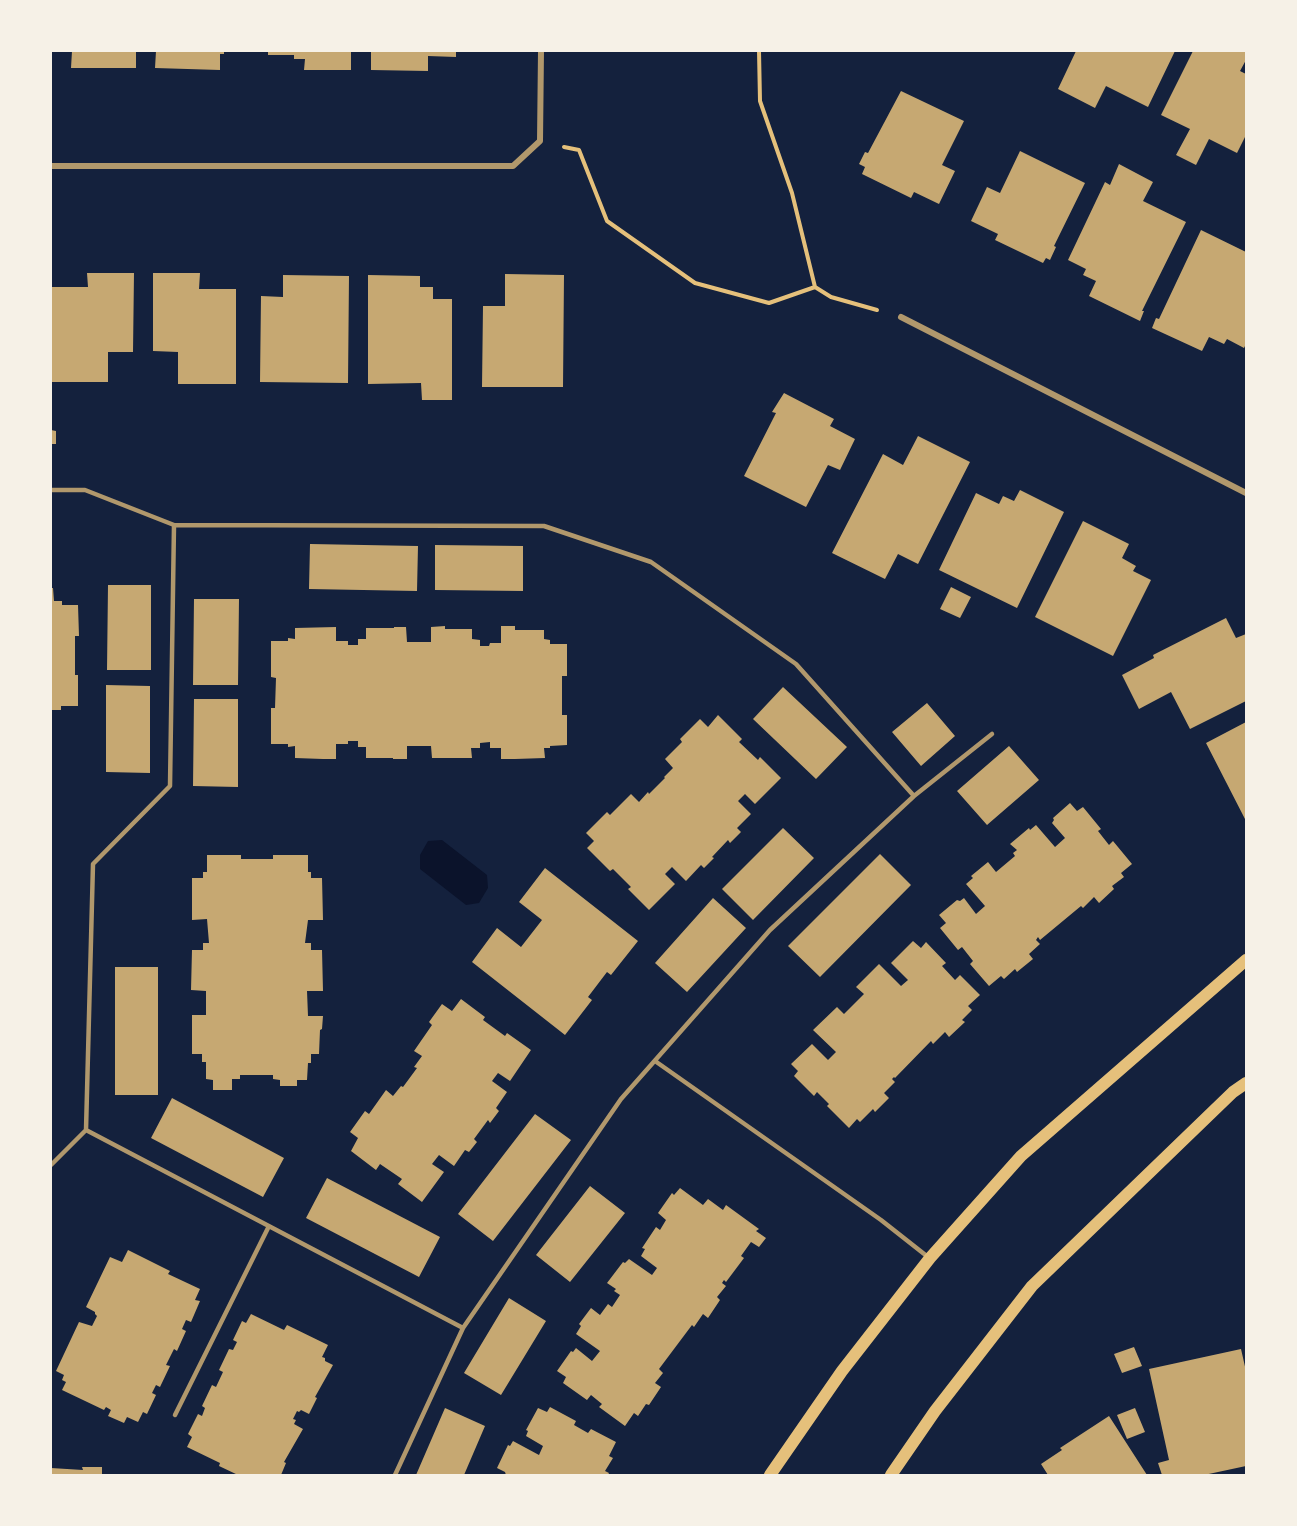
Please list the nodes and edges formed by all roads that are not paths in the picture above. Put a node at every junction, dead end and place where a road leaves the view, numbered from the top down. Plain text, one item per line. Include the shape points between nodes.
1 (541, 51) edge
2 (51, 166) edge
3 (901, 317) road end
4 (51, 490) edge
5 (1246, 493) edge
6 (174, 525) junction
7 (992, 734) dead end
8 (914, 796) junction
9 (1246, 960) edge
10 (655, 1060) junction
11 (1246, 1083) edge
12 (86, 1130) junction
13 (51, 1165) edge
14 (269, 1226) junction
15 (930, 1258) junction
16 (463, 1328) junction
17 (175, 1415) dead end
18 (395, 1475) edge
19 (770, 1475) edge
20 (891, 1475) edge

1 - 2 street via 540,141 513,166
3 - 5 street
4 - 6 lane via 85,490
6 - 8 lane via 544,526 651,562 796,664
6 - 12 lane via 170,786 93,864
7 - 8 lane
8 - 10 lane via 770,930
9 - 15 main road via 1021,1156
10 - 15 lane
10 - 16 lane via 621,1099
11 - 20 main road via 1032,1286 935,1411
12 - 13 lane
12 - 14 lane
14 - 16 lane
14 - 17 lane
15 - 19 main road via 842,1371
16 - 18 lane

